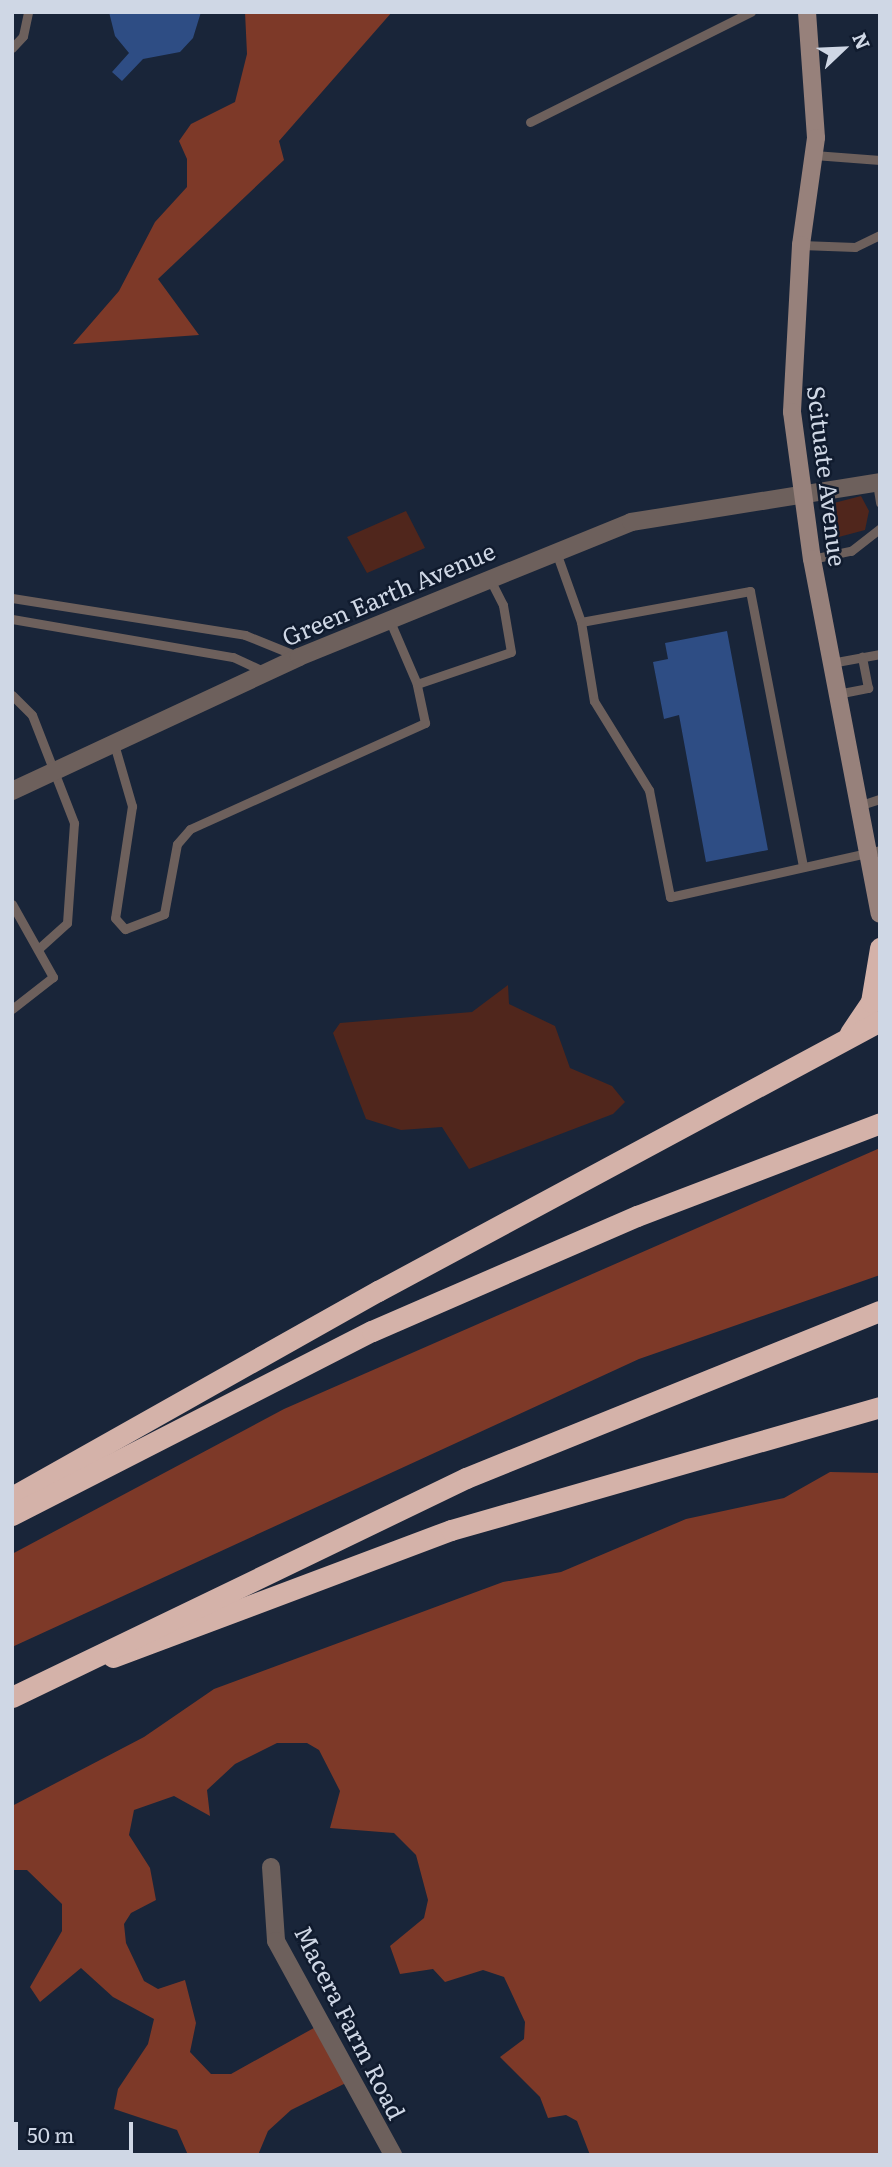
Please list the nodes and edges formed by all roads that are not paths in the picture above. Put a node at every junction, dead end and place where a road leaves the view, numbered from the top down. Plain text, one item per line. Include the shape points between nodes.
1 (28, 12) edge
2 (751, 12) edge
3 (807, 12) edge
4 (12, 48) edge
5 (530, 122) dead end
6 (814, 155) junction
7 (880, 160) edge
8 (880, 235) edge
9 (801, 245) junction
10 (878, 482) edge
11 (802, 496) junction
12 (880, 503) edge
13 (880, 528) edge
14 (556, 550) junction
15 (812, 559) junction
16 (489, 576) junction
17 (12, 598) edge
18 (12, 619) edge
19 (389, 619) junction
20 (581, 622) junction
21 (880, 654) edge
22 (299, 657) junction
23 (862, 657) junction
24 (831, 663) junction
25 (266, 673) junction
26 (417, 684) junction
27 (837, 694) junction
28 (12, 695) edge
29 (114, 744) junction
30 (55, 771) junction
31 (12, 791) edge
32 (880, 799) edge
33 (857, 807) junction
34 (873, 852) edge
35 (803, 867) junction
36 (12, 904) edge
37 (880, 914) edge
38 (40, 947) junction
39 (880, 948) edge
40 (12, 1009) edge
41 (880, 1021) edge
42 (834, 1045) junction
43 (880, 1123) edge
44 (880, 1311) edge
45 (880, 1407) edge
46 (12, 1497) edge
47 (12, 1514) edge
48 (44, 1680) junction
49 (12, 1696) edge
50 (271, 1867) dead end
51 (393, 2155) edge

1 - 4 lane via 23,36
2 - 5 lane
3 - 6 main road, Scituate Avenue via 814,39
6 - 7 lane
6 - 9 main road, Scituate Avenue
8 - 9 lane via 855,247
9 - 11 main road, Scituate Avenue via 790,370
10 - 11 street, Green Earth Avenue
10 - 12 lane
11 - 14 street, Green Earth Avenue via 631,523
11 - 15 main road, Scituate Avenue
13 - 15 lane via 851,551
14 - 16 street, Green Earth Avenue
14 - 20 lane
15 - 24 main road, Scituate Avenue
16 - 19 street, Green Earth Avenue
16 - 26 lane via 514,648
17 - 22 lane via 245,635
18 - 25 lane via 233,657
19 - 22 street, Green Earth Avenue
19 - 26 lane
20 - 35 lane via 594,701 649,790 670,897
20 - 35 lane via 750,591
21 - 23 lane
22 - 25 street, Green Earth Avenue
23 - 24 lane
23 - 27 lane via 868,688
24 - 27 main road, Scituate Avenue
25 - 29 street, Green Earth Avenue
26 - 29 lane via 425,723 190,829 177,844 164,914 125,929 115,918 132,806
27 - 33 main road, Scituate Avenue
28 - 30 lane via 32,715
29 - 30 street, Green Earth Avenue
30 - 31 street, Green Earth Avenue
30 - 38 lane via 76,845 67,923
32 - 33 lane
33 - 34 main road, Scituate Avenue
34 - 35 lane
34 - 37 main road, Scituate Avenue
36 - 38 lane
38 - 40 lane via 53,977
39 - 42 highway via 868,1010
41 - 42 highway
42 - 46 highway
43 - 47 highway via 627,1220 372,1331
44 - 48 highway via 466,1478
45 - 48 highway via 451,1530
48 - 49 highway
50 - 51 street, Macera Farm Road via 276,1941

